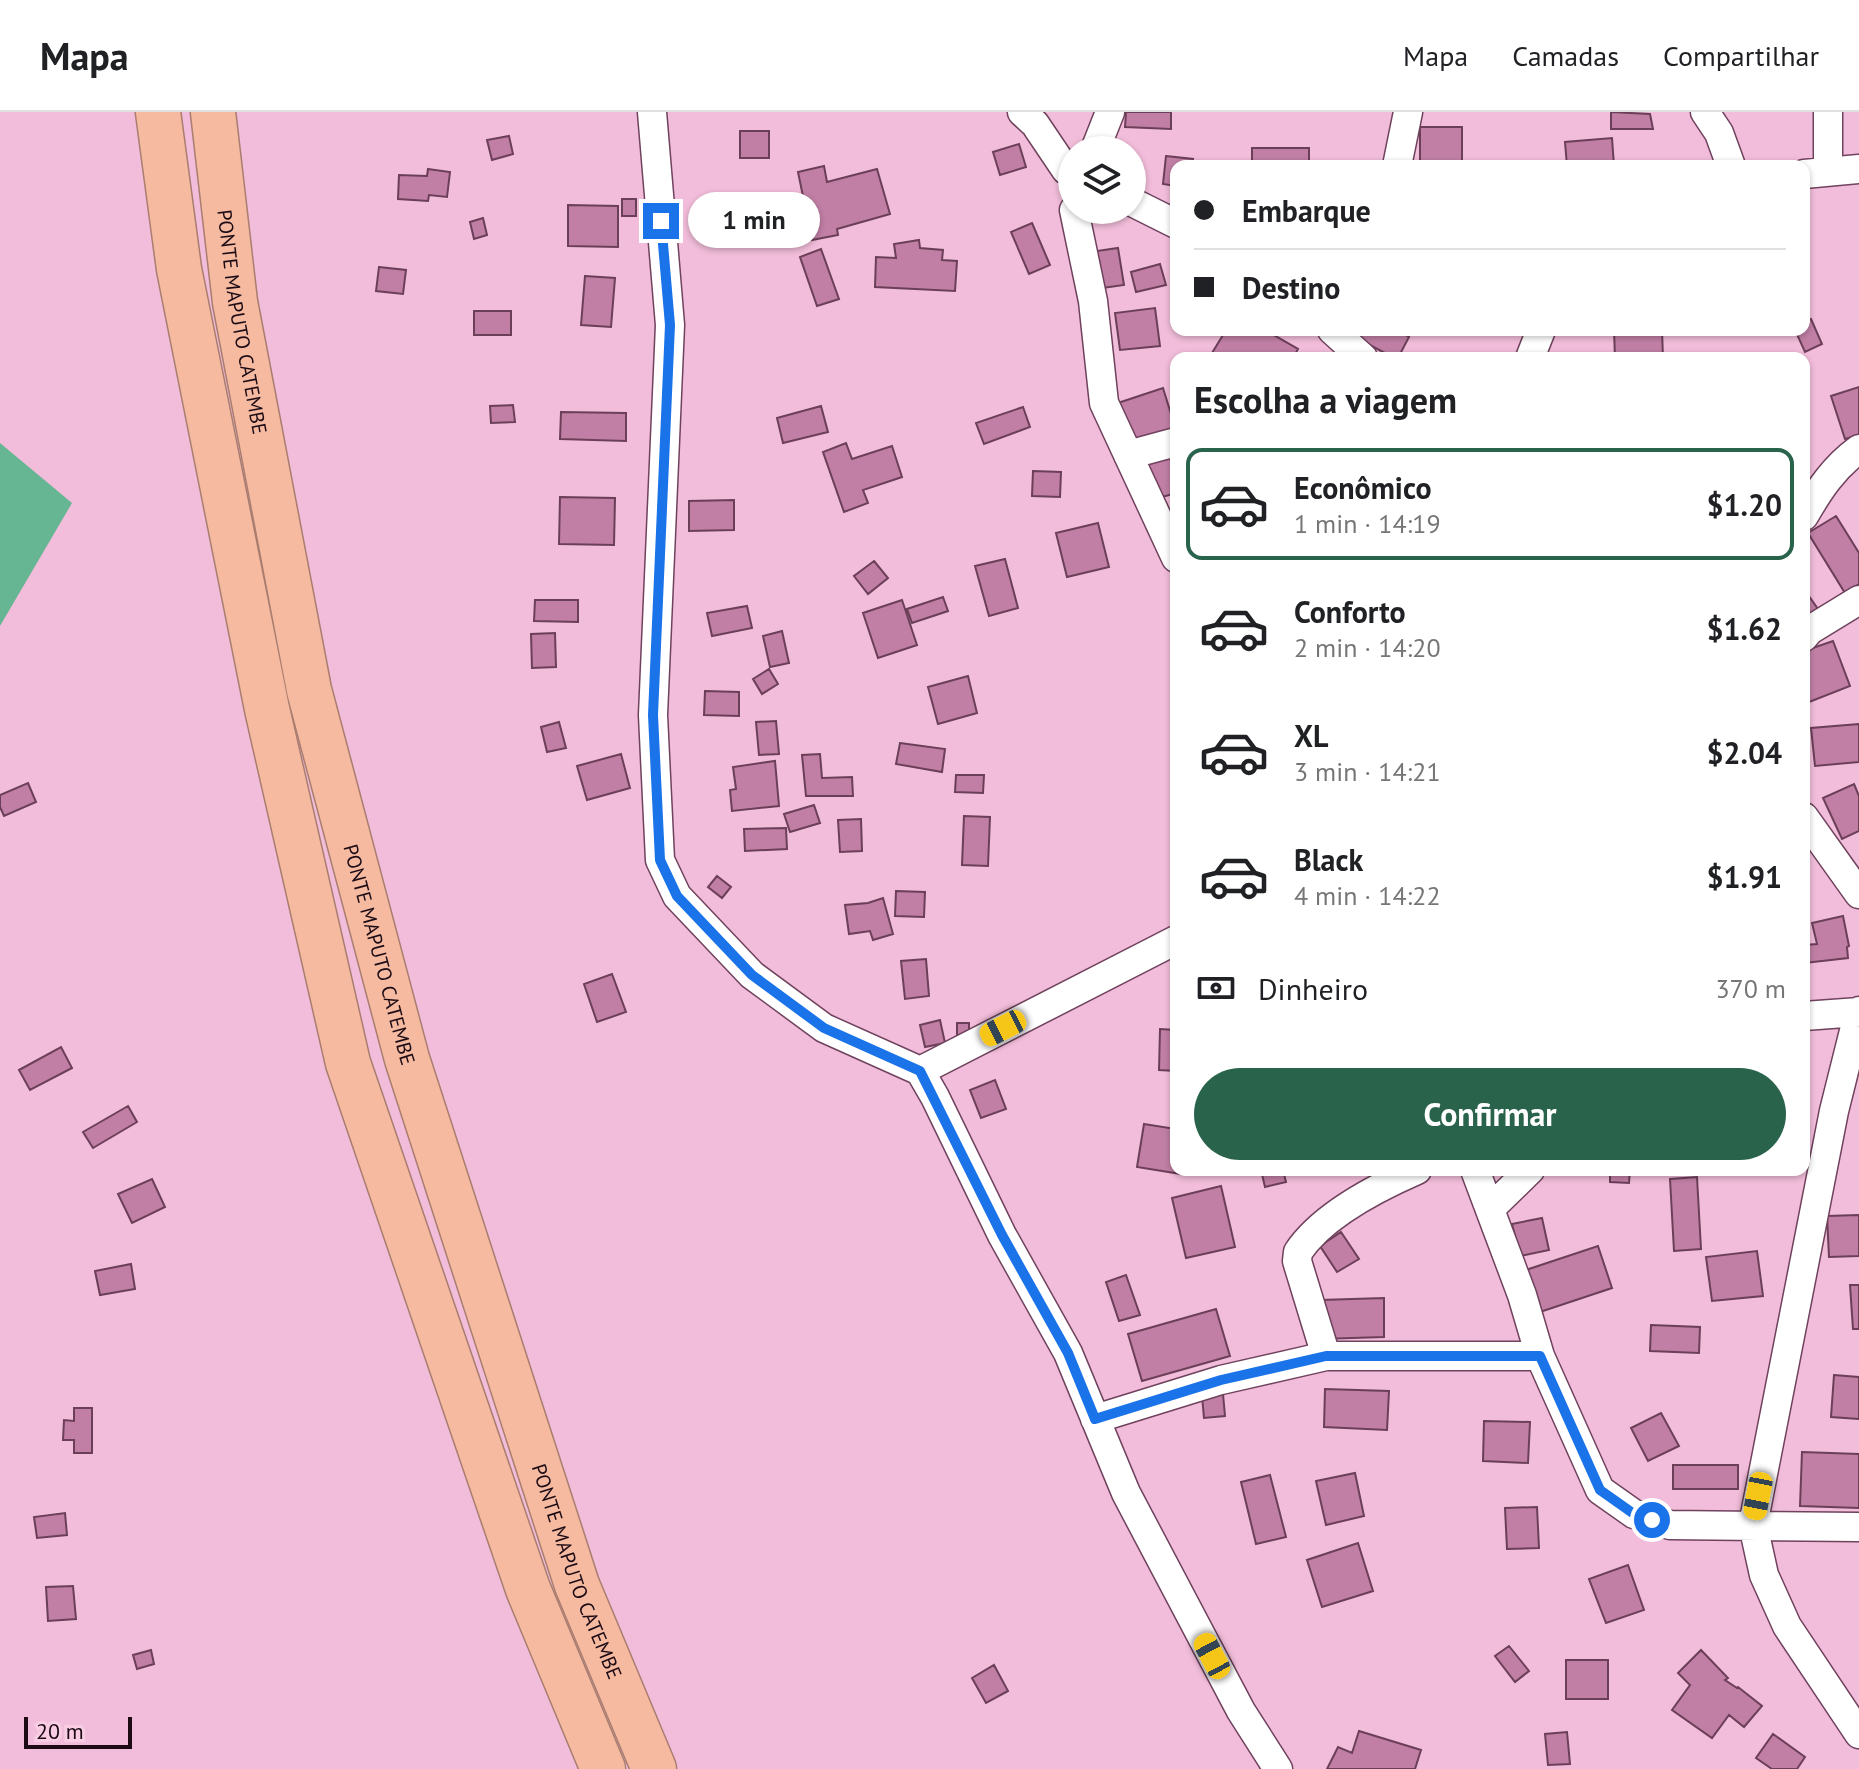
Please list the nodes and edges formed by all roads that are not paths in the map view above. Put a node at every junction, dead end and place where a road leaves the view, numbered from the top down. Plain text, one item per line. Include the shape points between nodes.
1 (158, 112) edge
2 (213, 112) edge
3 (652, 112) edge
4 (1022, 112) edge
5 (1110, 112) edge
6 (1408, 112) edge
7 (1705, 112) edge
8 (1828, 112) edge
9 (1101, 136) edge
10 (1058, 156) edge
11 (1398, 160) edge
12 (1729, 160) edge
13 (1859, 169) edge
14 (1816, 173) edge
15 (1146, 209) edge
16 (1170, 221) edge
17 (1077, 224) edge
18 (1339, 336) edge
19 (1356, 352) edge
20 (1170, 444) edge
21 (1859, 449) edge
22 (1128, 455) junction
23 (1810, 506) edge
24 (1170, 545) edge
25 (1859, 600) edge
26 (1810, 630) edge
27 (1810, 825) edge
28 (1859, 894) edge
29 (1170, 943) edge
30 (1859, 1012) edge
31 (1810, 1016) edge
32 (920, 1071) junction
33 (1403, 1176) edge
34 (1477, 1176) edge
35 (1524, 1176) edge
36 (1490, 1209) junction
37 (1326, 1356) junction
38 (1540, 1356) junction
39 (1095, 1419) junction
40 (1753, 1525) junction
41 (1859, 1527) edge
42 (1859, 1734) edge
43 (603, 1769) edge
44 (654, 1769) edge
45 (1278, 1769) edge

1 - 43 highway via 179,269 263,693 348,1063 528,1589
2 - 44 highway, PONTE MAPUTO CATEMBE via 235,302 309,690 407,1059 577,1585
3 - 32 street via 670,325 653,715 660,860 677,896 752,975 824,1028
4 - 10 street
5 - 9 street
6 - 11 street
7 - 12 street
8 - 14 street
13 - 14 street
15 - 16 street
17 - 22 street via 1093,301 1104,403
18 - 19 street
20 - 22 street
21 - 23 street via 1845,459
22 - 24 street
25 - 26 street
27 - 28 street
29 - 32 street
30 - 31 street
30 - 40 street via 1834,1111
32 - 39 street via 1068,1353
33 - 37 street via 1367,1192 1298,1252
34 - 36 street
35 - 36 street
36 - 38 street
37 - 38 street
37 - 39 street via 1221,1380
38 - 40 street via 1600,1490 1634,1514 1670,1525
39 - 45 street via 1126,1493 1241,1711
40 - 41 street
40 - 42 street via 1764,1575 1787,1626

